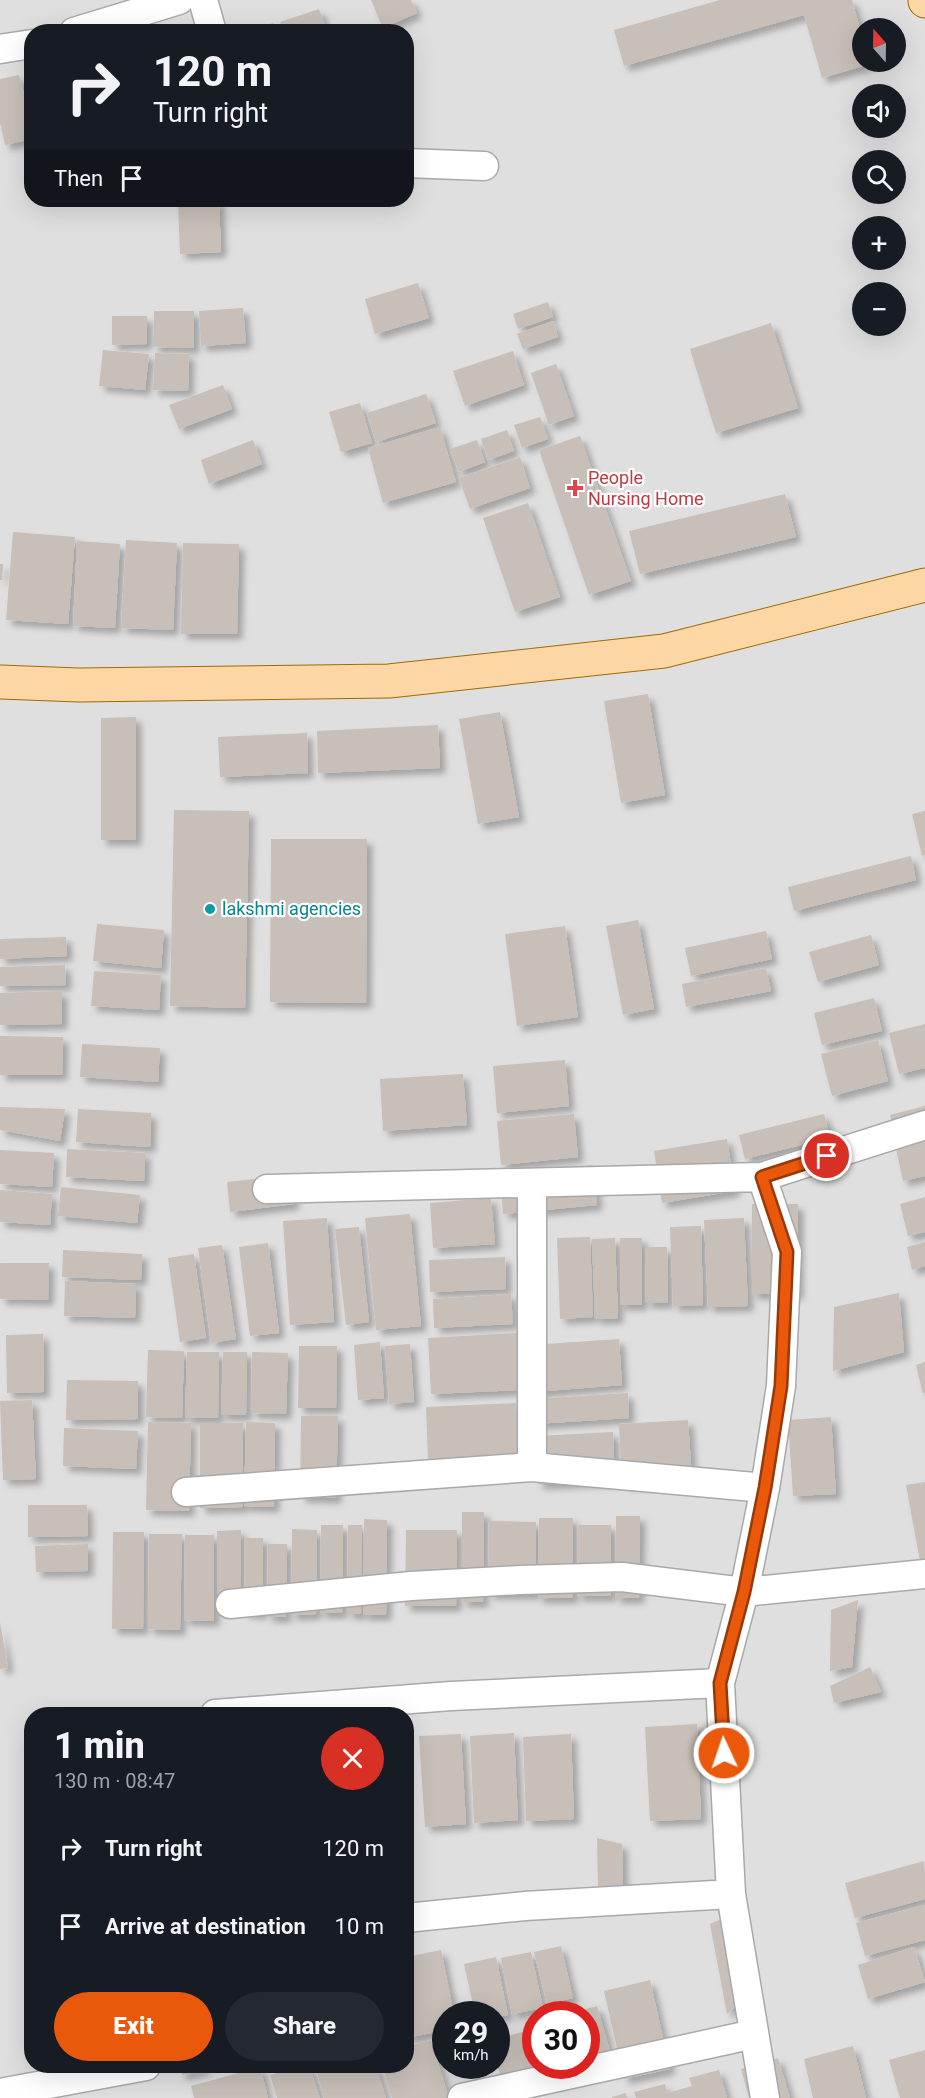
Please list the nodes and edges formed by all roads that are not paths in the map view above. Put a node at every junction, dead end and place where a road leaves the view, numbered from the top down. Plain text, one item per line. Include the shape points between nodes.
1 (179, 0) edge
2 (203, 0) edge
3 (101, 24) edge
4 (210, 24) edge
5 (24, 47) edge
6 (0, 49) edge
7 (414, 163) edge
8 (484, 166) dead end
9 (925, 585) edge
10 (0, 682) edge
11 (925, 1125) edge
12 (762, 1177) junction
13 (532, 1183) junction
14 (267, 1189) dead end
15 (531, 1467) junction
16 (765, 1488) junction
17 (186, 1492) dead end
18 (925, 1575) edge
19 (744, 1592) junction
20 (230, 1604) dead end
21 (720, 1683) junction
22 (307, 1707) edge
23 (731, 1894) junction
24 (414, 1917) edge
25 (754, 2034) junction
26 (108, 2073) edge
27 (0, 2093) edge
28 (462, 2098) edge
29 (765, 2098) edge

1 - 3 street
2 - 4 street
5 - 6 street
7 - 8 street
9 - 10 main road via 664,651 400,679 79,685
11 - 12 street
12 - 13 street
12 - 16 street via 787,1252 781,1386
13 - 14 street
13 - 15 street
15 - 16 street
15 - 17 street
16 - 19 street
18 - 19 street
19 - 20 street via 622,1577 411,1586
19 - 21 street
21 - 22 street
21 - 23 street
23 - 24 street via 525,1906
23 - 25 street
25 - 28 street
25 - 29 street
26 - 27 street

